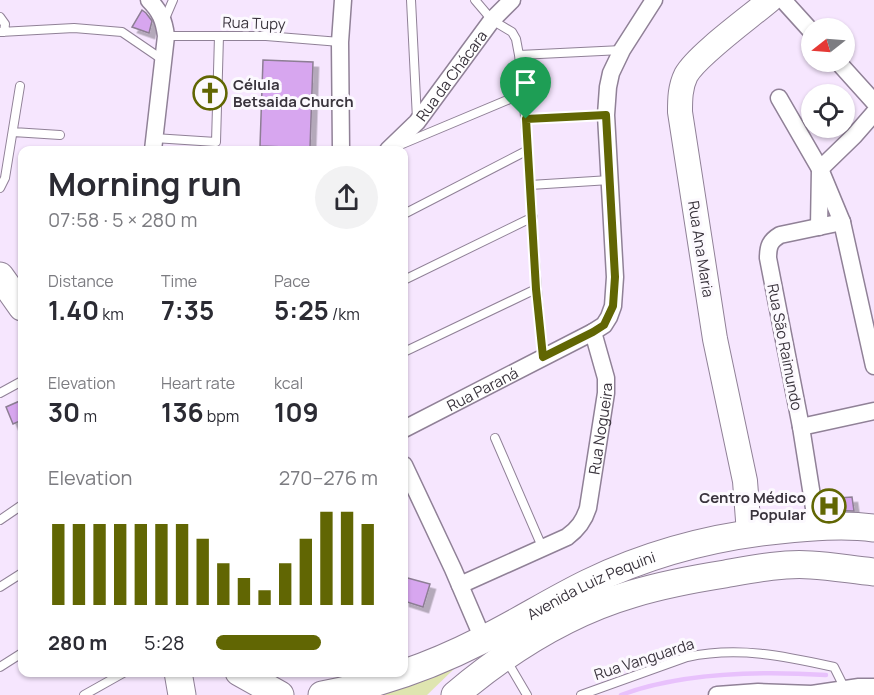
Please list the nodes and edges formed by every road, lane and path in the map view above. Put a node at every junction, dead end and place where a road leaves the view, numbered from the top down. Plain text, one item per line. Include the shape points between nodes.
1 (148, 0) edge
2 (173, 0) edge
3 (343, 0) edge
4 (411, 0) edge
5 (476, 0) edge
6 (512, 0) edge
7 (654, 0) edge
8 (770, 0) edge
9 (783, 0) edge
10 (0, 17) edge
11 (492, 20) junction
12 (801, 20) edge
13 (165, 28) junction
14 (2, 32) edge
15 (219, 36) junction
16 (340, 42) junction
17 (621, 50) junction
18 (519, 55) junction
19 (163, 60) junction
20 (847, 72) edge
21 (20, 86) dead end
22 (524, 93) junction
23 (779, 98) dead end
24 (874, 102) edge
25 (874, 113) edge
26 (606, 115) junction
27 (526, 119) junction
28 (417, 122) junction
29 (13, 132) junction
30 (60, 135) dead end
31 (153, 144) edge
32 (341, 146) edge
33 (393, 146) edge
34 (397, 146) edge
35 (528, 150) junction
36 (820, 168) junction
37 (610, 180) junction
38 (530, 185) junction
39 (0, 188) edge
40 (408, 212) edge
41 (533, 217) junction
42 (842, 222) junction
43 (819, 227) junction
44 (0, 276) edge
45 (408, 278) edge
46 (536, 289) junction
47 (18, 301) edge
48 (593, 332) junction
49 (408, 350) edge
50 (543, 357) junction
51 (874, 366) edge
52 (18, 383) edge
53 (0, 393) edge
54 (874, 411) edge
55 (408, 427) edge
56 (801, 427) junction
57 (495, 438) dead end
58 (411, 495) edge
59 (18, 508) edge
60 (0, 520) edge
61 (818, 527) junction
62 (874, 528) edge
63 (749, 533) junction
64 (543, 549) junction
65 (874, 555) edge
66 (809, 565) junction
67 (874, 572) edge
68 (18, 575) edge
69 (460, 585) junction
70 (0, 586) edge
71 (483, 639) junction
72 (18, 656) edge
73 (505, 658) junction
74 (0, 667) edge
75 (408, 670) edge
76 (116, 677) edge
77 (176, 677) edge
78 (178, 677) edge
79 (246, 677) edge
80 (392, 677) edge
81 (99, 686) junction
82 (845, 689) junction
83 (870, 690) edge
84 (337, 694) edge
85 (84, 695) edge
86 (104, 695) edge
87 (172, 695) edge
88 (182, 695) edge
89 (280, 695) edge
90 (455, 695) edge
91 (527, 695) edge
92 (581, 695) edge
93 (717, 695) edge

1 - 13 street via 160,13
2 - 13 lane
3 - 16 street
4 - 28 lane
5 - 11 lane
6 - 11 street, Rua da Chácara
7 - 17 street
8 - 63 street, Rua Ana Maria via 700,59 687,75 680,94 715,339 745,481
9 - 12 street
10 - 14 lane via 5,24
11 - 18 lane via 512,32
11 - 28 street, Rua da Chácara
13 - 15 lane, Rua Tupy
13 - 19 street
14 - 19 lane via 74,28 122,32
15 - 16 lane, Rua Tupy
15 - 31 lane via 216,142
16 - 32 street
17 - 18 lane
17 - 26 street via 610,73
18 - 22 lane
19 - 31 street
20 - 24 street
21 - 29 lane
22 - 27 lane
22 - 34 lane
23 - 36 street
25 - 36 street
26 - 27 lane
26 - 37 street
27 - 35 lane
28 - 33 street, Rua da Chácara
29 - 30 lane
29 - 39 lane
35 - 38 lane
35 - 40 lane
36 - 42 street
36 - 43 street
37 - 38 lane
37 - 48 street via 613,306 604,325
38 - 41 lane
41 - 45 lane
41 - 46 lane
42 - 43 street, Rua São Raimundo
42 - 51 street
43 - 56 street, Rua São Raimundo via 780,236 768,247
44 - 47 main road
46 - 49 lane
46 - 50 lane
48 - 50 street, Rua Paraná
48 - 64 street, Rua Nogueira via 606,378 606,393 588,508 576,530
50 - 55 street, Rua Paraná
52 - 53 lane
54 - 56 street
56 - 61 street, Rua São Raimundo
57 - 64 lane
58 - 69 street
59 - 60 lane
61 - 62 main road, Avenida Luiz Pequini
61 - 63 main road, Avenida Luiz Pequini
63 - 71 main road, Avenida Luiz Pequini via 677,547 631,565 590,582
64 - 69 street, Rua Nogueira
65 - 66 main road
66 - 67 main road, Avenida Luiz Pequini
66 - 73 main road, Avenida Luiz Pequini via 759,568 679,581 630,594 575,616
68 - 70 lane
69 - 71 street
71 - 75 main road, Avenida Luiz Pequini
72 - 74 lane
73 - 90 main road, Avenida Luiz Pequini
73 - 91 lane
76 - 81 lane
77 - 87 main road
78 - 88 main road
79 - 89 main road
80 - 84 main road, Avenida Luiz Pequini
81 - 85 lane
81 - 86 lane
82 - 83 street
82 - 92 lane, Rua Vanguarda via 834,667 738,651 687,657
82 - 93 street via 812,694

